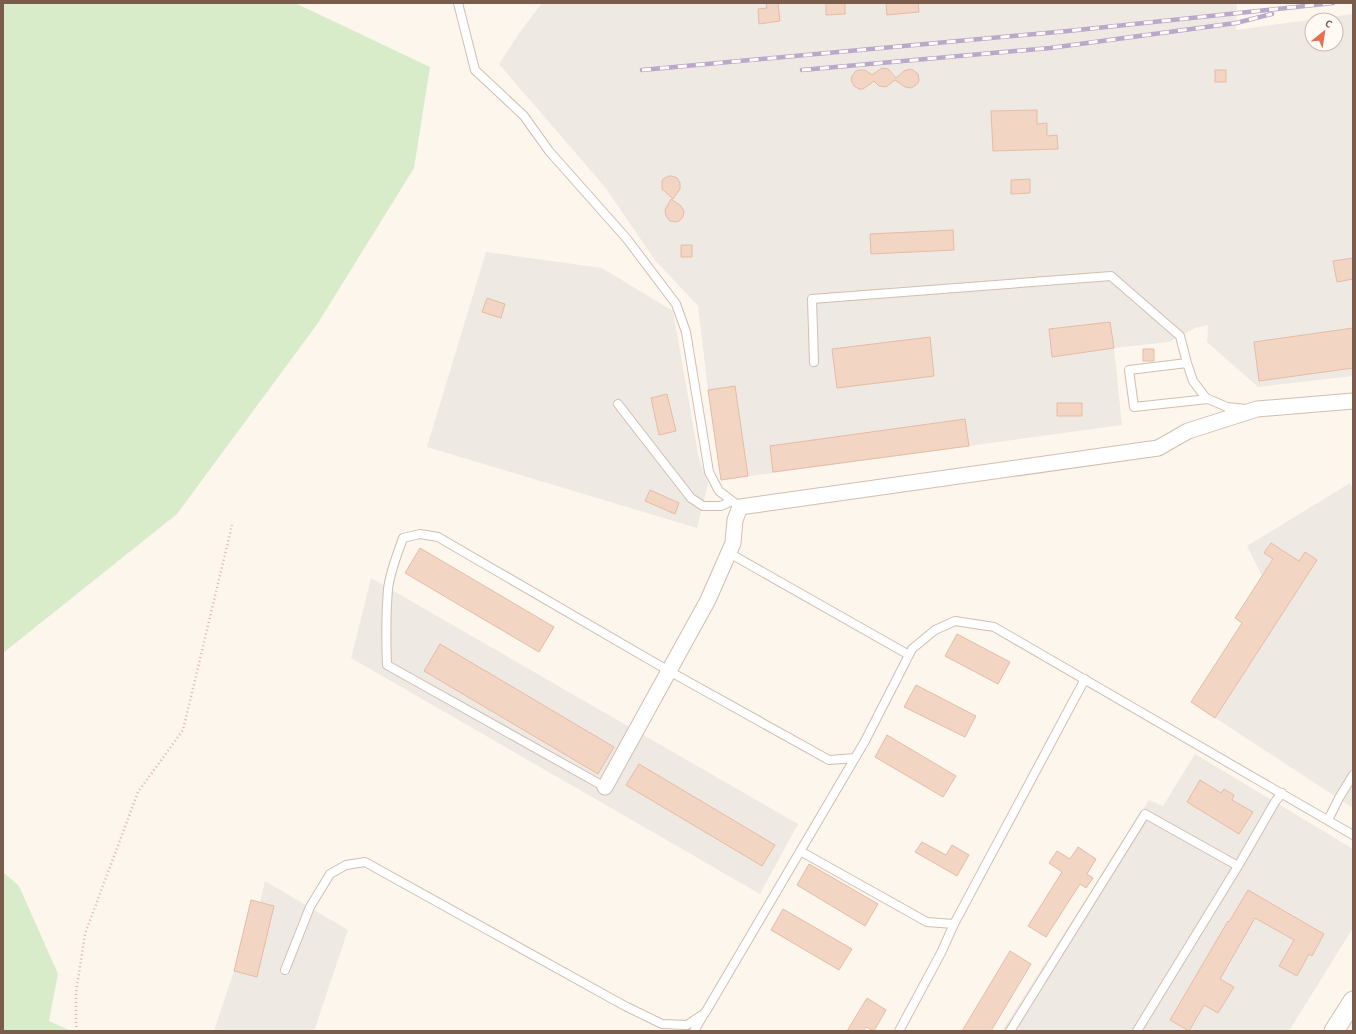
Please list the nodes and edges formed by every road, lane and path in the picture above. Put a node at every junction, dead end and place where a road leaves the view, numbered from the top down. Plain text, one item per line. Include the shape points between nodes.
1 (458, 3) edge
2 (814, 362) dead end
3 (1187, 363) junction
4 (1208, 399) junction
5 (1353, 400) edge
6 (618, 404) dead end
7 (1257, 409) junction
8 (736, 504) junction
9 (232, 525) dead end
10 (729, 553) junction
11 (909, 655) junction
12 (669, 672) junction
13 (1085, 679) junction
14 (855, 758) junction
15 (1353, 775) edge
16 (605, 787) joint
17 (1282, 793) junction
18 (1328, 820) junction
19 (1353, 835) edge
20 (800, 851) junction
21 (1238, 866) junction
22 (954, 924) junction
23 (285, 970) dead end
24 (1353, 1001) edge
25 (704, 1013) junction
26 (78, 1031) edge
27 (694, 1031) edge
28 (899, 1031) edge
29 (1010, 1031) edge
30 (1138, 1031) edge
31 (1334, 1031) edge

1 - 8 lane via 475,70 524,116 550,151 627,239 676,304 686,332 709,472 719,491
2 - 3 lane via 812,299 1111,276 1180,336
3 - 4 lane via 1193,381
3 - 4 lane via 1129,370 1134,407
4 - 7 lane via 1227,407
5 - 7 street
6 - 8 lane via 691,498 703,506
7 - 8 street via 1188,430 1158,448
8 - 10 street via 733,543
9 - 26 path via 183,730 138,792 85,934 76,993
10 - 11 lane
10 - 12 street via 708,600
11 - 13 lane via 912,649 936,630 955,621 994,627
11 - 14 lane
12 - 14 lane via 829,760
12 - 16 street
12 - 16 lane via 438,537 420,534 403,538 388,588 387,665
13 - 17 lane
13 - 22 lane
14 - 20 lane
15 - 18 lane
17 - 18 lane
17 - 21 lane
18 - 19 lane
20 - 22 lane via 927,922
20 - 25 lane
21 - 29 lane via 1145,814
21 - 30 lane
22 - 28 lane via 942,953
23 - 25 lane via 310,908 330,874 346,864 365,862 662,1024 687,1025
24 - 31 street
25 - 27 lane

